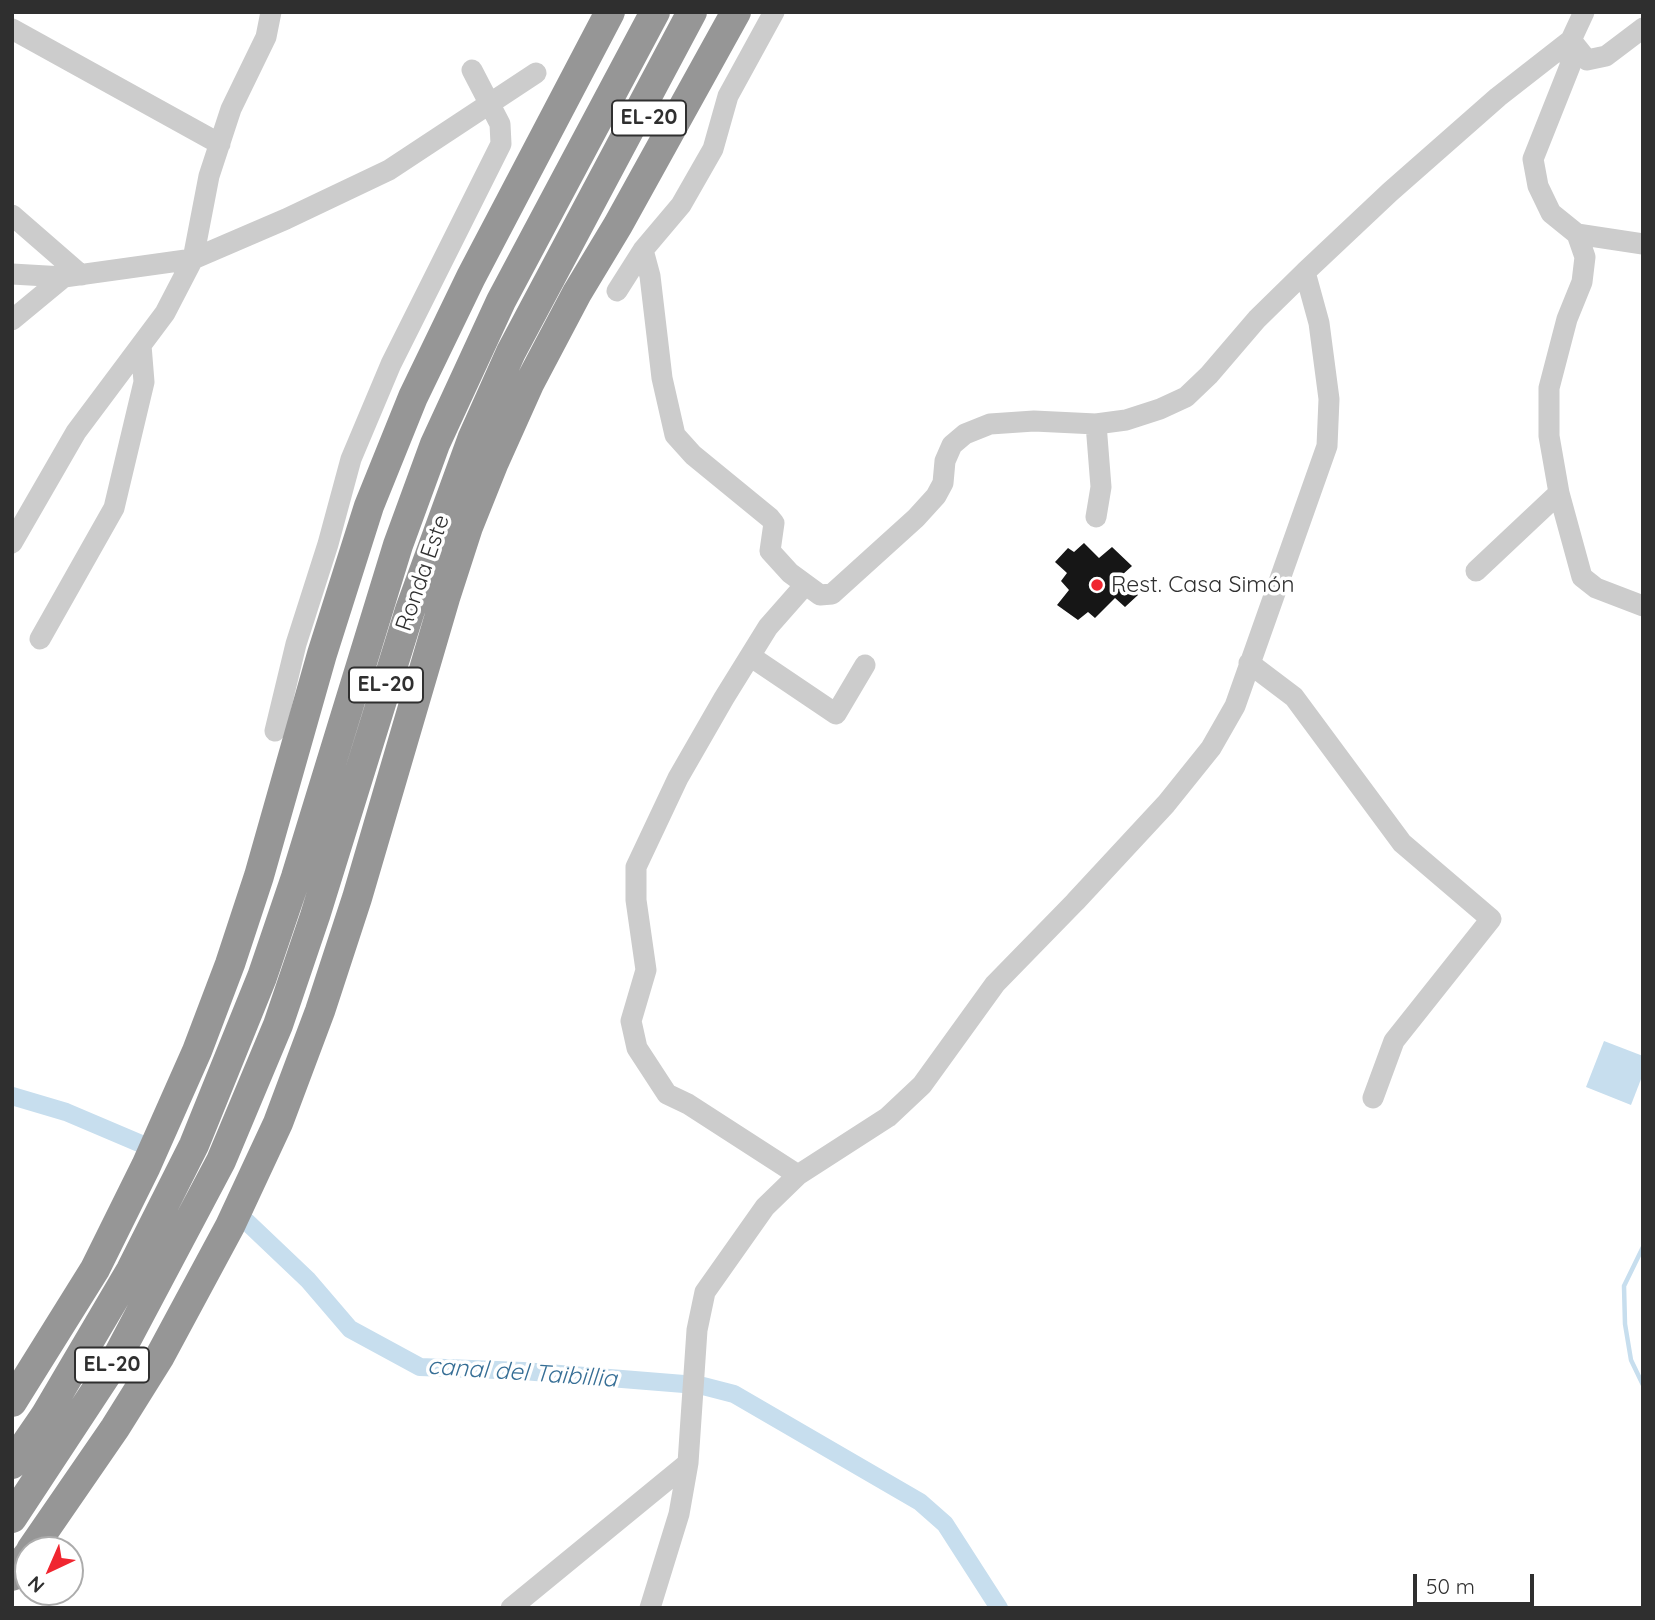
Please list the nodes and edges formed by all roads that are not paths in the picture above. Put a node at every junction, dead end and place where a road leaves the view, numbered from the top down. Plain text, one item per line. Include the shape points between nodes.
1 (271, 12) edge
2 (610, 12) edge
3 (633, 12) edge
4 (655, 12) edge
5 (692, 12) edge
6 (717, 12) edge
7 (736, 12) edge
8 (774, 12) edge
9 (1584, 12) edge
10 (1643, 28) edge
11 (12, 29) edge
12 (1571, 40) junction
13 (472, 70) dead end
14 (536, 73) dead end
15 (489, 103) junction
16 (220, 144) junction
17 (12, 215) edge
18 (580, 222) junction
19 (1577, 234) junction
20 (1643, 244) edge
21 (643, 250) junction
22 (193, 259) junction
23 (1305, 272) junction
24 (12, 274) edge
25 (72, 276) junction
26 (617, 291) dead end
27 (12, 320) edge
28 (141, 345) junction
29 (456, 397) junction
30 (1096, 424) junction
31 (1559, 493) junction
32 (1096, 517) dead end
33 (12, 543) edge
34 (1476, 570) dead end
35 (806, 585) junction
36 (1643, 606) edge
37 (40, 639) dead end
38 (750, 656) junction
39 (1249, 663) junction
40 (865, 664) dead end
41 (275, 732) dead end
42 (1373, 1098) dead end
43 (798, 1175) junction
44 (12, 1402) edge
45 (688, 1463) junction
46 (12, 1464) edge
47 (12, 1518) edge
48 (42, 1536) edge
49 (511, 1608) edge
50 (650, 1608) edge

1 - 16 street via 266,37 231,109
2 - 44 highway via 471,277 413,397 369,506 247,914 197,1051 95,1269
3 - 29 highway, EL-20 via 488,297
4 - 29 highway, Ronda Este / EL-20 via 550,206
5 - 18 highway, Ronda Este / EL-20
6 - 18 highway, EL-20 via 618,174
7 - 48 highway via 577,293 494,462 444,598 357,898 278,1123 230,1226 160,1356
8 - 21 street via 728,96 713,149 681,205
9 - 12 street
10 - 12 street via 1606,56 1587,61
11 - 16 street
12 - 19 street via 1570,66 1533,159 1538,186 1551,212
12 - 23 street via 1498,97
13 - 15 street
14 - 15 street
15 - 22 street via 389,170
15 - 41 street via 500,124 501,144 391,365 351,459
16 - 22 street
17 - 25 street
18 - 47 highway, Ronda Este / EL-20 via 510,352 448,501 278,1025 221,1161 114,1363
19 - 20 street
19 - 31 street via 1585,257 1582,282 1549,388 1549,436
21 - 26 street
21 - 35 street via 675,435 774,523 770,551
22 - 25 street
22 - 28 street via 166,313
23 - 30 street via 1186,397 1126,420
23 - 39 street via 1319,323 1329,399 1327,446
24 - 25 street
25 - 27 street
28 - 33 street via 76,432
28 - 37 street via 144,382 114,508
29 - 46 highway, Ronda Este / EL-20 via 398,545 262,977 194,1145 131,1270
30 - 32 street via 1101,487
30 - 35 street via 990,424 965,434 952,445 936,496 916,518 832,594 820,596
31 - 34 street
31 - 36 street via 1582,576 1596,589
35 - 38 street via 768,627
38 - 40 street via 836,714
38 - 43 street via 683,769 636,867 646,970 631,1021 637,1048 667,1094
39 - 42 street via 1294,697 1402,843 1491,919 1394,1041
39 - 43 street via 1235,706 1211,748 1157,814 995,984 922,1085 888,1117
43 - 45 street via 765,1208 705,1292 697,1330
45 - 49 street
45 - 50 street via 679,1514

